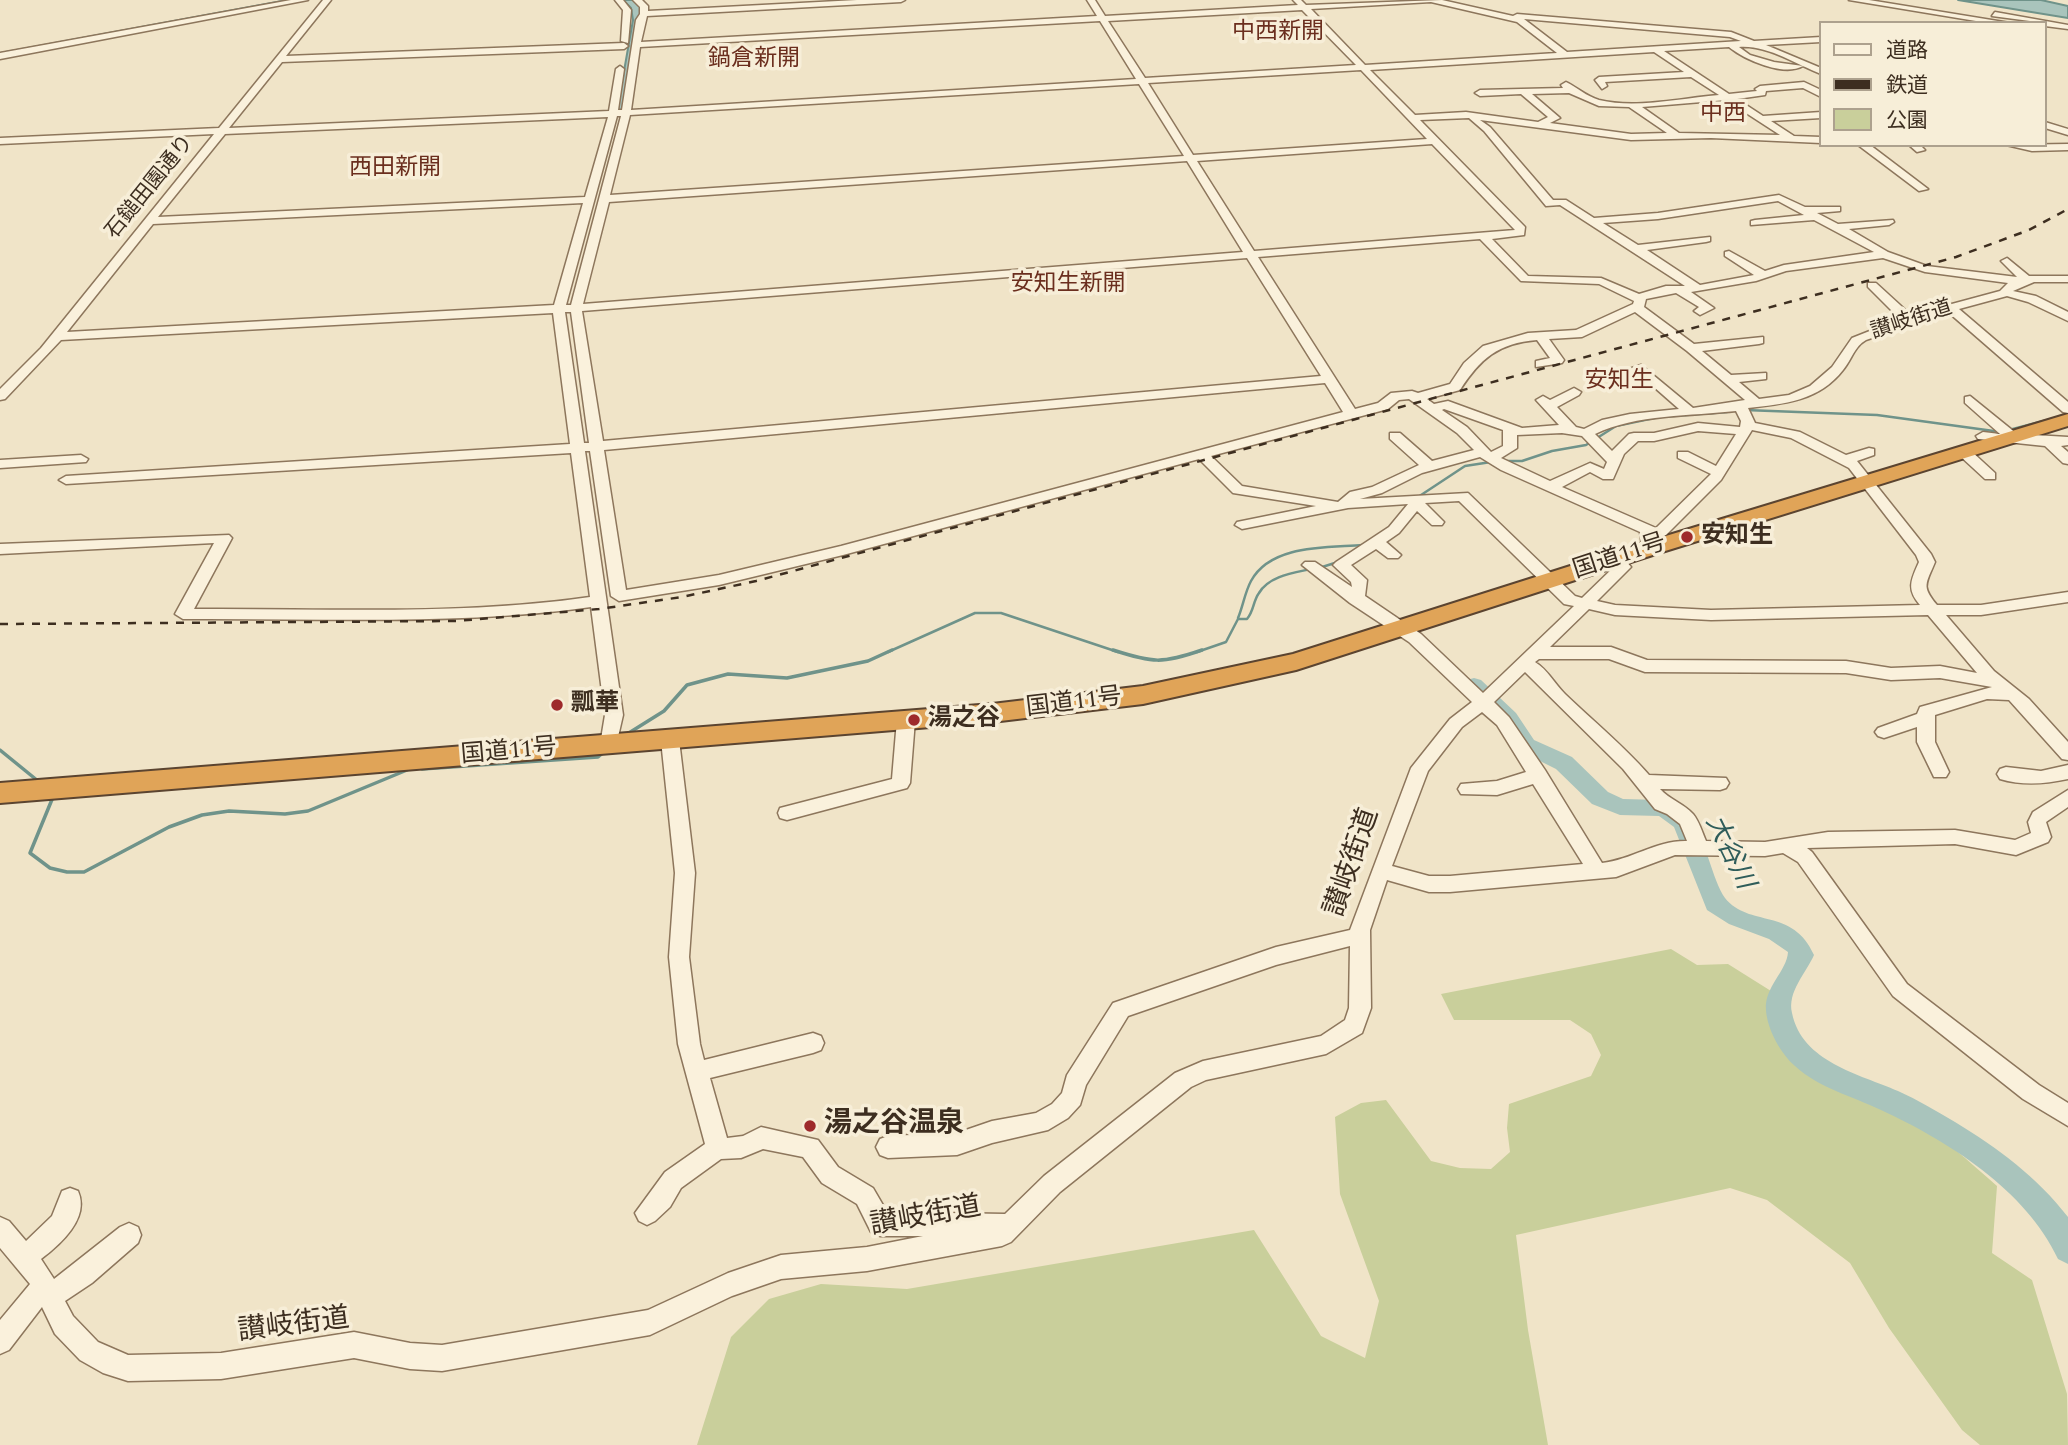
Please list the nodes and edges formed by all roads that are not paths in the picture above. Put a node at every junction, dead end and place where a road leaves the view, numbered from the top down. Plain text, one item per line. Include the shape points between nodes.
1 (277, 0) edge
2 (304, 0) edge
3 (327, 0) edge
4 (619, 0) edge
5 (637, 0) edge
6 (901, 0) edge
7 (1091, 0) edge
8 (1446, 0) edge
9 (1853, 0) edge
10 (1905, 0) edge
11 (1377, 1) edge
12 (1301, 4) edge
13 (212, 9) dead end
14 (644, 14) junction
15 (1503, 14) junction
16 (1102, 19) junction
17 (1520, 20) junction
18 (1993, 21) edge
19 (2033, 21) edge
20 (2047, 23) edge
21 (2068, 27) edge
22 (2048, 32) edge
23 (2068, 35) edge
24 (1820, 39) edge
25 (1751, 44) junction
26 (630, 45) junction
27 (1697, 45) junction
28 (1732, 45) junction
29 (1655, 49) junction
30 (0, 52) edge
31 (1712, 54) dead end
32 (1565, 55) junction
33 (279, 59) junction
34 (1785, 66) junction
35 (1363, 67) junction
36 (1820, 70) edge
37 (1820, 71) edge
38 (1692, 74) junction
39 (1768, 78) dead end
40 (1141, 81) junction
41 (1602, 86) dead end
42 (1784, 87) junction
43 (1818, 87) edge
44 (1657, 91) dead end
45 (1524, 92) junction
46 (1480, 93) dead end
47 (1725, 97) junction
48 (1677, 101) junction
49 (1632, 104) junction
50 (619, 113) junction
51 (1820, 115) edge
52 (1473, 116) junction
53 (1413, 118) junction
54 (1760, 119) junction
55 (1540, 125) junction
56 (2047, 126) edge
57 (222, 130) junction
58 (2068, 132) edge
59 (1676, 135) junction
60 (1792, 139) junction
61 (1820, 140) edge
62 (0, 141) edge
63 (1434, 141) junction
64 (1866, 147) edge
65 (2068, 148) edge
66 (2013, 150) edge
67 (1189, 158) junction
68 (1923, 189) dead end
69 (604, 199) junction
70 (589, 200) junction
71 (1797, 209) junction
72 (1836, 209) dead end
73 (1772, 210) dead end
74 (1815, 217) junction
75 (150, 221) junction
76 (1593, 221) junction
77 (1889, 222) dead end
78 (1755, 223) dead end
79 (1837, 228) junction
80 (1483, 236) junction
81 (1706, 239) dead end
82 (1638, 248) junction
83 (1250, 254) junction
84 (1729, 254) dead end
85 (1884, 254) junction
86 (1849, 260) junction
87 (2007, 261) dead end
88 (1760, 276) junction
89 (1781, 278) dead end
90 (2068, 279) edge
91 (2023, 281) junction
92 (1698, 289) junction
93 (1678, 290) junction
94 (2006, 292) junction
95 (1638, 303) junction
96 (567, 308) junction
97 (1949, 308) junction
98 (1700, 311) dead end
99 (2068, 317) edge
100 (1911, 320) junction
101 (58, 336) junction
102 (1541, 337) junction
103 (1759, 340) dead end
104 (1691, 348) junction
105 (1541, 364) dead end
106 (1632, 370) dead end
107 (1760, 376) dead end
108 (1328, 379) junction
109 (1729, 379) junction
110 (1574, 392) dead end
111 (0, 396) edge
112 (1416, 398) junction
113 (1970, 400) dead end
114 (1756, 403) junction
115 (1740, 407) junction
116 (2068, 409) edge
117 (1433, 410) junction
118 (1691, 413) junction
119 (1351, 414) junction
120 (2068, 420) edge
121 (1746, 428) junction
122 (1510, 430) junction
123 (1572, 430) junction
124 (1586, 433) junction
125 (1395, 436) dead end
126 (1983, 436) dead end
127 (2011, 438) junction
128 (2068, 441) edge
129 (2049, 442) junction
130 (587, 447) junction
131 (1868, 452) dead end
132 (1965, 453) junction
133 (1200, 454) junction
134 (1487, 455) junction
135 (1683, 455) dead end
136 (81, 459) dead end
137 (1845, 460) junction
138 (2068, 460) edge
139 (1614, 461) junction
140 (0, 464) edge
141 (1429, 466) junction
142 (1719, 473) junction
143 (1990, 476) dead end
144 (66, 480) dead end
145 (1870, 483) junction
146 (1550, 487) junction
147 (1419, 501) junction
148 (1342, 505) junction
149 (1437, 522) dead end
150 (1242, 525) dead end
151 (1651, 541) junction
152 (1377, 542) junction
153 (0, 549) edge
154 (1393, 555) dead end
155 (1617, 559) junction
156 (1310, 565) dead end
157 (1549, 581) junction
158 (2068, 597) edge
159 (1356, 599) junction
160 (598, 601) junction
161 (1587, 603) junction
162 (1933, 610) junction
163 (1403, 629) junction
164 (1529, 658) junction
165 (1996, 682) junction
166 (2010, 694) junction
167 (1488, 699) junction
168 (1925, 718) junction
169 (906, 720) junction
170 (1884, 732) dead end
171 (2059, 734) edge
172 (670, 740) junction
173 (609, 745) junction
174 (2068, 754) edge
175 (1940, 772) dead end
176 (2068, 772) edge
177 (2006, 774) dead end
178 (1539, 775) junction
179 (2034, 777) junction
180 (1644, 782) junction
181 (1720, 783) dead end
182 (1467, 789) dead end
183 (0, 793) edge
184 (2064, 800) edge
185 (787, 813) dead end
186 (1788, 846) junction
187 (1700, 849) junction
188 (1382, 871) junction
189 (1597, 871) junction
190 (1360, 938) junction
191 (813, 1043) dead end
192 (699, 1071) junction
193 (2068, 1116) edge
194 (888, 1147) dead end
195 (719, 1148) junction
196 (70, 1199) dead end
197 (647, 1213) dead end
198 (1011, 1226) junction
199 (0, 1230) edge
200 (129, 1235) dead end
201 (24, 1257) junction
202 (47, 1292) junction
203 (0, 1342) edge

1 - 30 street
2 - 30 street
3 - 33 street, 石鎚田園通り
4 - 26 street via 627,10
5 - 14 street via 644,6
6 - 14 street
7 - 16 street
8 - 15 street
9 - 18 street
10 - 19 street
11 - 12 street
11 - 17 street via 1436,1
12 - 16 street
12 - 35 street
13 - 30 street
14 - 26 street
15 - 17 street
15 - 25 street via 1711,33 1743,38
16 - 26 street
16 - 40 street
17 - 32 street
20 - 21 street
22 - 23 street
24 - 25 street
25 - 28 street
25 - 36 street
26 - 33 street
26 - 50 street
27 - 28 street
27 - 29 street
27 - 31 street
28 - 34 street via 1748,58
29 - 32 street
29 - 38 street
32 - 35 street
33 - 57 street, 石鎚田園通り
34 - 37 street
34 - 43 street
35 - 40 street
35 - 53 street
38 - 41 street via 1599,80
38 - 47 street
39 - 42 street
40 - 50 street
40 - 67 street
42 - 43 street
42 - 47 street
44 - 48 street
45 - 46 street
45 - 49 street via 1569,87 1599,103
45 - 55 street via 1555,118
47 - 48 street
47 - 54 street
48 - 49 street
49 - 59 street
50 - 57 street
50 - 69 street
50 - 70 street
51 - 54 street
52 - 53 street
52 - 55 street
52 - 76 street via 1562,217 1582,215
53 - 63 street
54 - 60 street
55 - 59 street via 1631,137
56 - 58 street
57 - 62 street
57 - 75 street, 石鎚田園通り
59 - 60 street
60 - 61 street
63 - 67 street
63 - 80 street via 1522,231
64 - 68 street
65 - 66 street
67 - 69 street
67 - 83 street
69 - 96 street
70 - 75 street
70 - 96 street
71 - 72 street
71 - 73 street
71 - 74 street
71 - 76 street via 1779,198
74 - 78 street
74 - 79 street
75 - 101 street, 石鎚田園通り
76 - 82 street
77 - 79 street
79 - 85 street
80 - 83 street
80 - 95 street via 1525,279 1609,279
81 - 82 street
82 - 92 street
83 - 96 street
83 - 108 street
84 - 88 street
85 - 86 street
85 - 91 street via 1925,269
86 - 88 street via 1784,268
86 - 100 street
87 - 91 street
88 - 89 street via 1766,281
88 - 92 street
90 - 91 street
91 - 94 street, 讃岐街道 via 2010,285
92 - 93 street
93 - 95 street via 1666,290
93 - 98 street via 1708,308
94 - 97 street, 讃岐街道
94 - 99 street
95 - 102 street via 1578,334
95 - 104 street
96 - 101 street
96 - 130 street
97 - 100 street, 讃岐街道
97 - 116 street
100 - 114 street, 讃岐街道 via 1855,341 1837,370 1798,400
101 - 111 street, 石鎚田園通り
102 - 105 street via 1558,360
102 - 112 street via 1487,349 1455,387
103 - 104 street
104 - 109 street
106 - 118 street via 1640,369
107 - 109 street
108 - 119 street
108 - 130 street
109 - 114 street
110 - 123 street via 1546,403
112 - 117 street
112 - 119 street via 1396,396 1383,406
113 - 127 street
114 - 115 street, 讃岐街道
115 - 118 street, 讃岐街道
115 - 121 street
117 - 122 street via 1443,404
117 - 134 street
118 - 124 street, 讃岐街道 via 1607,422
119 - 133 street
120 - 127 highway, 国道11号
121 - 137 street via 1795,435
121 - 139 street via 1698,427 1634,437
121 - 142 street
122 - 123 street
122 - 134 street via 1510,448
123 - 124 street
124 - 139 street
125 - 141 street
126 - 127 street
127 - 129 street
127 - 132 highway, 国道11号
128 - 129 street
129 - 138 street
130 - 133 street via 619,596 758,571
130 - 144 street
130 - 160 street
131 - 137 street
132 - 143 street
132 - 145 highway, 国道11号
133 - 148 street via 1238,491
134 - 141 street
134 - 146 street
135 - 142 street
136 - 140 street
137 - 145 street
139 - 146 street via 1608,475 1590,467
141 - 148 street via 1377,491 1355,495
142 - 151 street
145 - 151 highway, 国道11号
145 - 162 street via 1927,562 1918,593
146 - 151 street via 1645,528
147 - 148 street
147 - 149 street
147 - 152 street
147 - 157 street via 1466,498
148 - 150 street
151 - 155 highway, 国道11号
152 - 154 street
152 - 159 street via 1341,565 1359,580
153 - 160 street via 224,538 183,614 463,614
155 - 157 highway, 国道11号
155 - 161 street, 讃岐街道 via 1623,567
156 - 159 street
157 - 161 street via 1570,600
157 - 163 highway, 国道11号
158 - 162 street via 1981,610
159 - 163 street
160 - 173 street via 614,715
161 - 162 street via 1615,610 1711,615
161 - 164 street, 讃岐街道
162 - 165 street
163 - 167 street
163 - 169 highway, 国道11号 via 1296,662 1179,688 1074,705
164 - 165 street via 1612,653 1645,666 1819,666 1899,674 1940,671
164 - 167 street, 讃岐街道
164 - 180 street via 1556,695
165 - 166 street
166 - 168 street via 1987,692 1926,711
166 - 171 street
167 - 178 street
167 - 188 street, 讃岐街道 via 1456,723 1420,768
168 - 170 street
168 - 175 street via 1926,742
169 - 172 highway, 国道11号
169 - 185 street via 901,782
171 - 174 street
172 - 173 highway, 国道11号
172 - 192 street via 685,873 679,957 689,1044
173 - 183 highway, 国道11号
176 - 179 street via 2053,778
177 - 179 street
178 - 182 street via 1497,788
178 - 189 street
179 - 184 street
180 - 181 street
180 - 187 street via 1662,804 1688,820
184 - 186 street via 2040,817 2041,838 2016,848 1955,837 1828,839
186 - 187 street
186 - 193 street via 1814,868 1900,990
187 - 189 street via 1674,848 1616,869
188 - 189 street via 1413,881 1450,884
188 - 190 street, 讃岐街道
190 - 194 street via 1276,956 1121,1009 1074,1082 1072,1098 1041,1123 957,1144
190 - 198 street, 讃岐街道 via 1360,1014 1348,1031 1326,1044 1203,1071 1184,1080 1072,1167
191 - 192 street
192 - 195 street
195 - 197 street via 673,1180
195 - 198 street via 731,1150 761,1138 810,1148 833,1177 863,1192 880,1224
196 - 201 street via 64,1218
198 - 202 street, 讃岐街道 via 986,1238 867,1259 767,1270 643,1324 442,1358 354,1345 250,1363 128,1368 89,1351 64,1325
199 - 201 street, 讃岐街道
200 - 202 street via 83,1274
201 - 202 street, 讃岐街道
202 - 203 street via 27,1304

